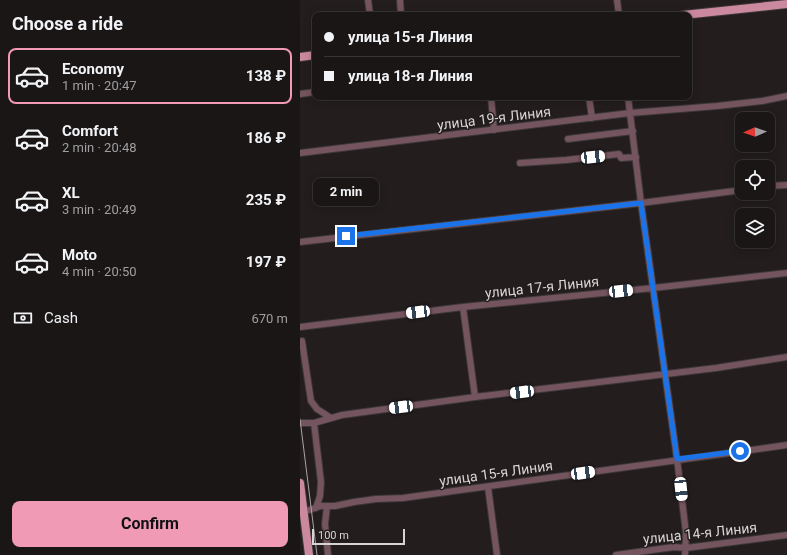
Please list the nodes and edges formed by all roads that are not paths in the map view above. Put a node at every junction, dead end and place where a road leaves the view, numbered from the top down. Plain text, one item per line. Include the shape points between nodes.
1 (368, 0) edge
2 (400, 0) edge
3 (617, 0) edge
4 (787, 4) edge
5 (370, 12) edge
6 (401, 12) edge
7 (618, 12) edge
8 (692, 14) edge
9 (312, 55) edge
10 (300, 57) edge
11 (312, 92) edge
12 (300, 94) edge
13 (787, 96) edge
14 (491, 100) edge
15 (590, 100) edge
16 (628, 100) edge
17 (630, 113) junction
18 (592, 118) junction
19 (494, 130) junction
20 (633, 132) junction
21 (568, 139) dead end
22 (300, 153) edge
23 (636, 157) junction
24 (520, 163) dead end
25 (787, 184) edge
26 (775, 185) edge
27 (735, 191) edge
28 (641, 203) junction
29 (300, 242) edge
30 (787, 273) edge
31 (653, 288) junction
32 (463, 307) junction
33 (300, 327) edge
34 (302, 342) dead end
35 (787, 357) edge
36 (664, 374) junction
37 (474, 397) junction
38 (331, 418) junction
39 (300, 423) edge
40 (314, 423) junction
41 (787, 445) edge
42 (677, 459) junction
43 (300, 483) edge
44 (488, 487) junction
45 (301, 503) edge
46 (327, 506) junction
47 (316, 508) junction
48 (304, 512) junction
49 (787, 535) edge
50 (686, 552) edge
51 (309, 555) edge
52 (328, 555) edge
53 (497, 555) edge
54 (616, 555) edge

1 - 5 street
2 - 6 street
3 - 7 street
4 - 8 main road
9 - 10 main road
11 - 12 street
13 - 17 street, улица 19-я Линия via 724,106
14 - 19 street
15 - 18 street
16 - 17 street
17 - 18 street, улица 19-я Линия
17 - 20 street
18 - 19 street, улица 19-я Линия
19 - 22 street, улица 19-я Линия
20 - 21 street
20 - 23 street
23 - 24 street via 621,158 619,154
23 - 28 street
25 - 26 street
27 - 28 street
28 - 29 street
28 - 31 street
30 - 31 street, улица 17-я Линия
31 - 32 street, улица 17-я Линия
31 - 36 street
32 - 33 street, улица 17-я Линия
32 - 37 street
34 - 38 street via 311,401 317,409
35 - 36 street
36 - 37 street
36 - 42 street
37 - 38 street
38 - 40 street
39 - 40 street
40 - 47 street via 321,482
41 - 42 street, улица 15-я Линия
42 - 44 street, улица 15-я Линия
42 - 50 street
43 - 45 main road
44 - 46 street, улица 15-я Линия
44 - 53 street
45 - 48 main road
46 - 47 street, улица 15-я Линия
46 - 52 street via 325,524
47 - 48 street, улица 15-я Линия
48 - 51 main road
49 - 50 street, улица 14-я Линия
50 - 54 street, улица 14-я Линия via 674,547

